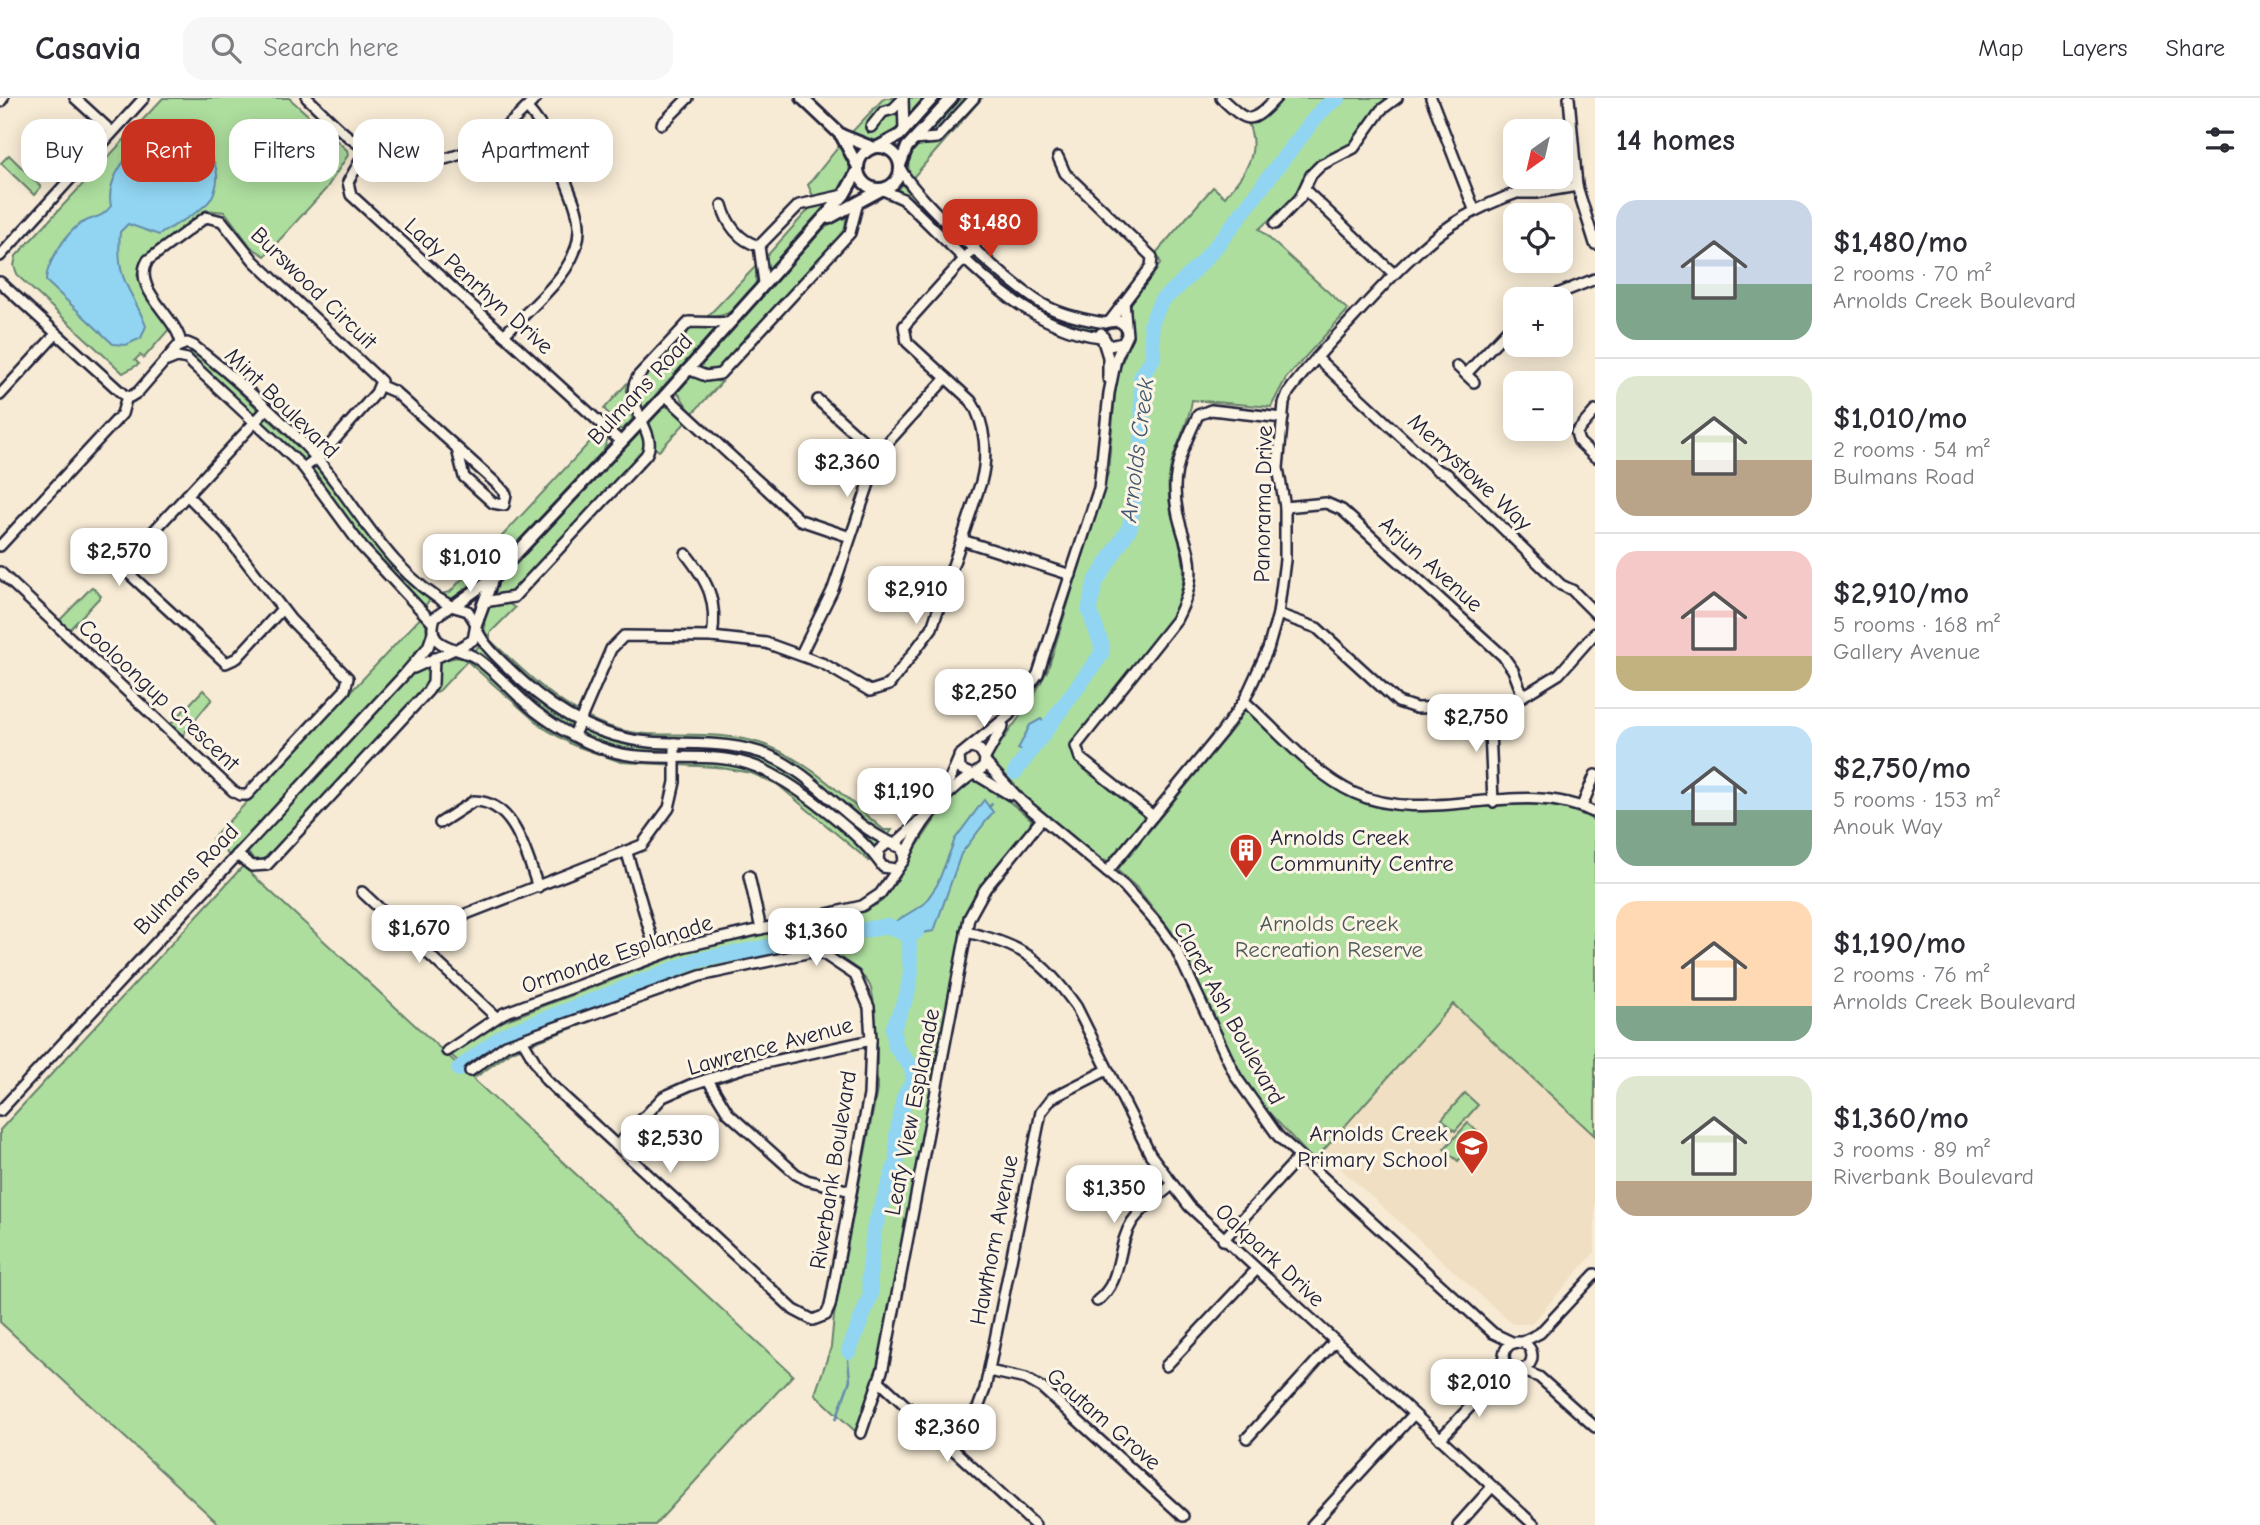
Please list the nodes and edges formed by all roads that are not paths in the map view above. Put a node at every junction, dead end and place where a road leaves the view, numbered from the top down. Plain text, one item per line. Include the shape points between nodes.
1 (75, 98) edge
2 (144, 98) edge
3 (307, 98) edge
4 (536, 98) edge
5 (688, 98) edge
6 (802, 98) edge
7 (903, 98) edge
8 (933, 98) edge
9 (952, 98) edge
10 (974, 98) edge
11 (1221, 98) edge
12 (1276, 98) edge
13 (1397, 98) edge
14 (1431, 98) edge
15 (1569, 98) edge
16 (527, 108) junction
17 (893, 109) junction
18 (904, 115) junction
19 (662, 124) dead end
20 (871, 127) dead end
21 (904, 131) junction
22 (112, 132) junction
23 (841, 135) junction
24 (353, 137) edge
25 (913, 140) junction
26 (875, 146) junction
27 (1058, 156) dead end
28 (444, 158) edge
29 (900, 166) junction
30 (858, 169) junction
31 (353, 173) edge
32 (1576, 181) junction
33 (881, 190) junction
34 (1305, 190) junction
35 (844, 195) junction
36 (858, 202) junction
37 (722, 205) dead end
38 (1474, 209) junction
39 (1275, 224) dead end
40 (815, 228) junction
41 (1595, 244) edge
42 (759, 246) junction
43 (975, 247) junction
44 (0, 256) edge
45 (966, 257) junction
46 (1394, 274) junction
47 (1595, 279) edge
48 (0, 282) edge
49 (764, 283) junction
50 (1573, 288) edge
51 (1125, 297) junction
52 (1108, 322) junction
53 (730, 323) junction
54 (1125, 326) junction
55 (56, 334) junction
56 (504, 335) junction
57 (1503, 335) edge
58 (1102, 339) junction
59 (1124, 343) junction
60 (181, 344) junction
61 (1317, 358) junction
62 (167, 361) junction
63 (1457, 366) dead end
64 (688, 369) junction
65 (1465, 374) junction
66 (946, 378) junction
67 (1474, 382) dead end
68 (381, 386) junction
69 (1109, 393) junction
70 (0, 395) edge
71 (666, 395) junction
72 (127, 396) junction
73 (818, 400) dead end
74 (266, 410) junction
75 (1595, 411) edge
76 (1283, 418) junction
77 (255, 421) junction
78 (640, 422) junction
79 (620, 441) junction
80 (457, 449) junction
81 (880, 451) junction
82 (1595, 457) edge
83 (317, 459) junction
84 (304, 468) junction
85 (187, 495) junction
86 (1285, 507) junction
87 (850, 537) junction
88 (962, 540) junction
89 (0, 546) edge
90 (686, 555) dead end
91 (0, 572) edge
92 (1071, 575) junction
93 (494, 577) junction
94 (484, 602) junction
95 (452, 606) junction
96 (282, 609) junction
97 (1595, 613) edge
98 (1278, 614) junction
99 (476, 626) junction
100 (433, 628) junction
101 (1595, 633) edge
102 (712, 637) junction
103 (455, 650) junction
104 (801, 654) junction
105 (434, 659) junction
106 (404, 675) junction
107 (1523, 696) junction
108 (1244, 701) junction
109 (1489, 706) junction
110 (1009, 715) junction
111 (579, 722) junction
112 (574, 735) junction
113 (675, 743) junction
114 (970, 747) junction
115 (675, 760) junction
116 (958, 760) junction
117 (985, 760) junction
118 (973, 775) junction
119 (1595, 775) edge
120 (942, 797) junction
121 (1021, 801) junction
122 (1493, 802) junction
123 (1581, 806) junction
124 (932, 810) junction
125 (1595, 813) edge
126 (1153, 816) junction
127 (1042, 819) junction
128 (439, 823) dead end
129 (893, 844) junction
130 (627, 853) junction
131 (237, 855) junction
132 (904, 860) junction
133 (879, 862) junction
134 (895, 869) junction
135 (1107, 872) junction
136 (749, 876) dead end
137 (885, 886) junction
138 (538, 887) junction
139 (362, 892) dead end
140 (811, 917) junction
141 (761, 929) junction
142 (966, 932) junction
143 (428, 953) junction
144 (822, 953) junction
145 (657, 956) junction
146 (496, 1017) junction
147 (871, 1040) junction
148 (523, 1041) junction
149 (447, 1051) dead end
150 (1107, 1070) junction
151 (470, 1071) dead end
152 (708, 1080) junction
153 (0, 1111) edge
154 (617, 1146) junction
155 (1300, 1156) junction
156 (1171, 1185) junction
157 (851, 1191) junction
158 (1223, 1240) junction
159 (1256, 1270) junction
160 (1595, 1274) edge
161 (1097, 1301) dead end
162 (1493, 1333) junction
163 (1540, 1333) junction
164 (1335, 1342) junction
165 (1517, 1343) junction
166 (1504, 1357) junction
167 (1531, 1357) junction
168 (1166, 1366) dead end
169 (1520, 1370) junction
170 (989, 1371) junction
171 (1539, 1377) junction
172 (1496, 1379) junction
173 (879, 1381) junction
174 (1413, 1415) junction
175 (1595, 1427) edge
176 (861, 1433) dead end
177 (1247, 1438) dead end
178 (1440, 1439) junction
179 (947, 1443) junction
180 (1492, 1487) junction
181 (1183, 1516) dead end
182 (1035, 1525) edge
183 (1312, 1525) edge
184 (1458, 1525) edge
185 (1534, 1525) edge

1 - 22 street
2 - 22 street
3 - 24 street
4 - 16 street
5 - 19 street
6 - 23 street
7 - 17 street
7 - 18 street
8 - 21 street
9 - 25 street
10 - 25 street via 937,138
11 - 12 street via 1251,120
13 - 34 street via 1381,110 1354,148 1321,165
14 - 38 street
15 - 32 street
16 - 28 street via 481,146
16 - 56 street via 550,137 579,233 571,260 561,274
17 - 18 street
17 - 20 street via 883,112
18 - 21 street
21 - 26 street
22 - 44 street
23 - 26 street
23 - 30 street
25 - 29 street
26 - 29 street via 893,152
26 - 30 street via 861,155
27 - 51 street via 1065,173 1150,252 1151,267
29 - 33 street via 894,181
29 - 43 street via 915,191
30 - 33 street via 864,182
30 - 35 street, Bulmans Road
31 - 56 street, Lady Penrhyn Drive via 348,182 351,195
32 - 38 street, Panorama Drive via 1518,192
32 - 41 street
33 - 36 street, Bulmans Road
33 - 45 street via 902,199
34 - 39 street
34 - 46 street
35 - 40 street, Bulmans Road
35 - 42 street via 799,205
36 - 40 street, Bulmans Road
36 - 64 street via 850,233 720,374 711,377
37 - 42 street via 731,226
38 - 46 street, Panorama Drive via 1434,235
40 - 49 street, Bulmans Road
42 - 49 street
43 - 45 street
43 - 52 street via 1048,307
45 - 58 street via 1041,320
45 - 66 street via 904,326 907,342
46 - 61 street, Panorama Drive
47 - 50 street
48 - 55 street
49 - 53 street, Bulmans Road
51 - 52 street
51 - 54 street
52 - 54 street
52 - 58 street
53 - 64 street, Bulmans Road
53 - 78 street via 689,322 647,366 634,383
54 - 59 street via 1128,335
55 - 70 street
55 - 72 street
56 - 79 street, Lady Penrhyn Drive
57 - 65 street
58 - 59 street via 1114,347
58 - 69 street via 1108,357
59 - 69 street
60 - 62 street
60 - 68 street, Burswood Circuit via 180,331 148,288 144,267 203,218 215,217 254,261 379,377
60 - 74 street, Mint Boulevard via 199,350
61 - 76 street, Panorama Drive via 1288,393
61 - 97 street, Merrystowe Way
62 - 72 street via 138,392
62 - 77 street, Mint Boulevard via 187,359
63 - 65 street
64 - 71 street, Bulmans Road
65 - 67 street
66 - 81 street
66 - 88 street via 971,401 982,424 984,471
68 - 80 street via 395,392
68 - 83 street
69 - 92 street via 1101,478
71 - 78 street, Bulmans Road
71 - 87 street via 800,520
72 - 89 street via 122,414
73 - 81 street
74 - 77 street
74 - 83 street, Mint Boulevard
75 - 82 street via 1576,433
76 - 86 street, Panorama Drive via 1278,468
76 - 126 street via 1211,411 1198,415 1175,481 1191,560 1183,606 1076,746 1080,758
77 - 84 street, Mint Boulevard
77 - 85 street
78 - 79 street, Bulmans Road
78 - 94 street via 650,443 646,455 514,597
79 - 93 street, Bulmans Road
80 - 80 street via 504,491 504,505 493,503 464,477
81 - 87 street
83 - 84 street
83 - 95 street, Mint Boulevard via 384,550 427,592
84 - 100 street, Mint Boulevard via 362,547
85 - 96 street, Cooloongup Crescent via 224,533
85 - 96 street via 126,561 125,572 226,663 237,658
86 - 98 street, Panorama Drive
86 - 107 street, Arjun Avenue via 1326,503 1356,520 1503,656
87 - 104 street via 828,600
88 - 92 street
88 - 104 street via 932,628 883,689 863,688
90 - 102 street via 712,594
91 - 96 street, Cooloongup Crescent via 243,796 261,782 348,682 342,670
92 - 110 street via 1038,674
93 - 94 street, Bulmans Road
93 - 95 street, Bulmans Road via 477,593
94 - 99 street, Bulmans Road
95 - 99 street via 468,611
95 - 100 street via 439,612
98 - 108 street, Panorama Drive
98 - 109 street via 1317,628 1406,706
99 - 103 street via 469,644
99 - 111 street via 487,648 537,694
100 - 103 street via 441,645
100 - 106 street, Bulmans Road via 425,651
101 - 107 street via 1559,674
102 - 104 street via 766,643
102 - 111 street via 618,638
103 - 105 street, Bulmans Road
103 - 112 street via 481,662 535,711
105 - 106 street, Bulmans Road
105 - 131 street via 428,691 267,865 252,866
106 - 131 street, Bulmans Road
107 - 109 street
108 - 122 street via 1324,773 1354,793 1396,805
108 - 126 street, Panorama Drive
109 - 122 street
110 - 114 street
110 - 117 street
111 - 112 street
111 - 113 street via 628,739
112 - 115 street via 611,751
113 - 115 street
113 - 129 street via 725,745 772,757 799,772 874,834
114 - 116 street
114 - 117 street via 980,750
115 - 130 street via 674,794 663,821 642,845
115 - 133 street via 736,761 776,775 856,837
116 - 118 street via 960,769
116 - 120 street
117 - 118 street via 981,771
117 - 121 street, Claret Ash Boulevard
118 - 120 street
118 - 121 street, Claret Ash Boulevard
119 - 123 street
120 - 124 street
121 - 127 street, Claret Ash Boulevard
122 - 123 street via 1540,799
123 - 125 street
124 - 129 street
124 - 132 street
126 - 135 street, Panorama Drive
127 - 135 street, Claret Ash Boulevard
127 - 142 street, Leafy View Esplanade via 978,898
128 - 138 street via 474,801 493,807 514,826
129 - 132 street via 904,852
129 - 133 street via 879,850
130 - 138 street
130 - 145 street
131 - 153 street, Bulmans Road
132 - 134 street
133 - 134 street
133 - 137 street
134 - 137 street, Ormonde Esplanade
135 - 155 street, Claret Ash Boulevard via 1161,928 1236,1077 1258,1111
136 - 141 street
137 - 140 street, Ormonde Esplanade via 862,906
138 - 143 street via 466,914
139 - 143 street
140 - 141 street, Ormonde Esplanade
140 - 144 street
141 - 145 street, Ormonde Esplanade
142 - 150 street, Oakpark Drive via 1003,940 1045,968 1076,1006
142 - 173 street, Leafy View Esplanade
143 - 146 street
144 - 147 street, Riverbank Boulevard via 855,975 863,989
144 - 148 street via 700,976
145 - 146 street, Ormonde Esplanade
146 - 149 street, Ormonde Esplanade
147 - 152 street, Lawrence Avenue
147 - 157 street, Riverbank Boulevard via 869,1095
148 - 151 street via 506,1045
148 - 154 street via 546,1080
150 - 156 street, Oakpark Drive
150 - 170 street, Hawthorn Avenue via 1052,1098 1041,1112
152 - 154 street, Lawrence Avenue via 663,1097
152 - 157 street via 728,1113 796,1174
154 - 157 street, Riverbank Boulevard via 794,1310 813,1320 823,1318 830,1306
155 - 158 street
155 - 162 street, Claret Ash Boulevard
156 - 158 street, Oakpark Drive
156 - 161 street via 1132,1222 1115,1282
158 - 159 street, Oakpark Drive
159 - 164 street, Oakpark Drive
159 - 168 street
160 - 163 street
162 - 165 street, Claret Ash Boulevard
162 - 166 street, Claret Ash Boulevard
163 - 165 street
163 - 167 street
164 - 174 street, Oakpark Drive
164 - 177 street
165 - 166 street via 1506,1349
165 - 167 street via 1526,1346
166 - 169 street
166 - 172 street
167 - 169 street
167 - 171 street
169 - 171 street
169 - 172 street
170 - 179 street, Hawthorn Avenue via 978,1408
170 - 181 street, Gautam Grove via 1026,1379 1042,1388
171 - 175 street
172 - 178 street
173 - 176 street, Leafy View Esplanade
173 - 179 street
174 - 178 street, Oakpark Drive
174 - 183 street
178 - 180 street, Oakpark Drive
179 - 182 street
180 - 184 street
180 - 185 street, Oakpark Drive

